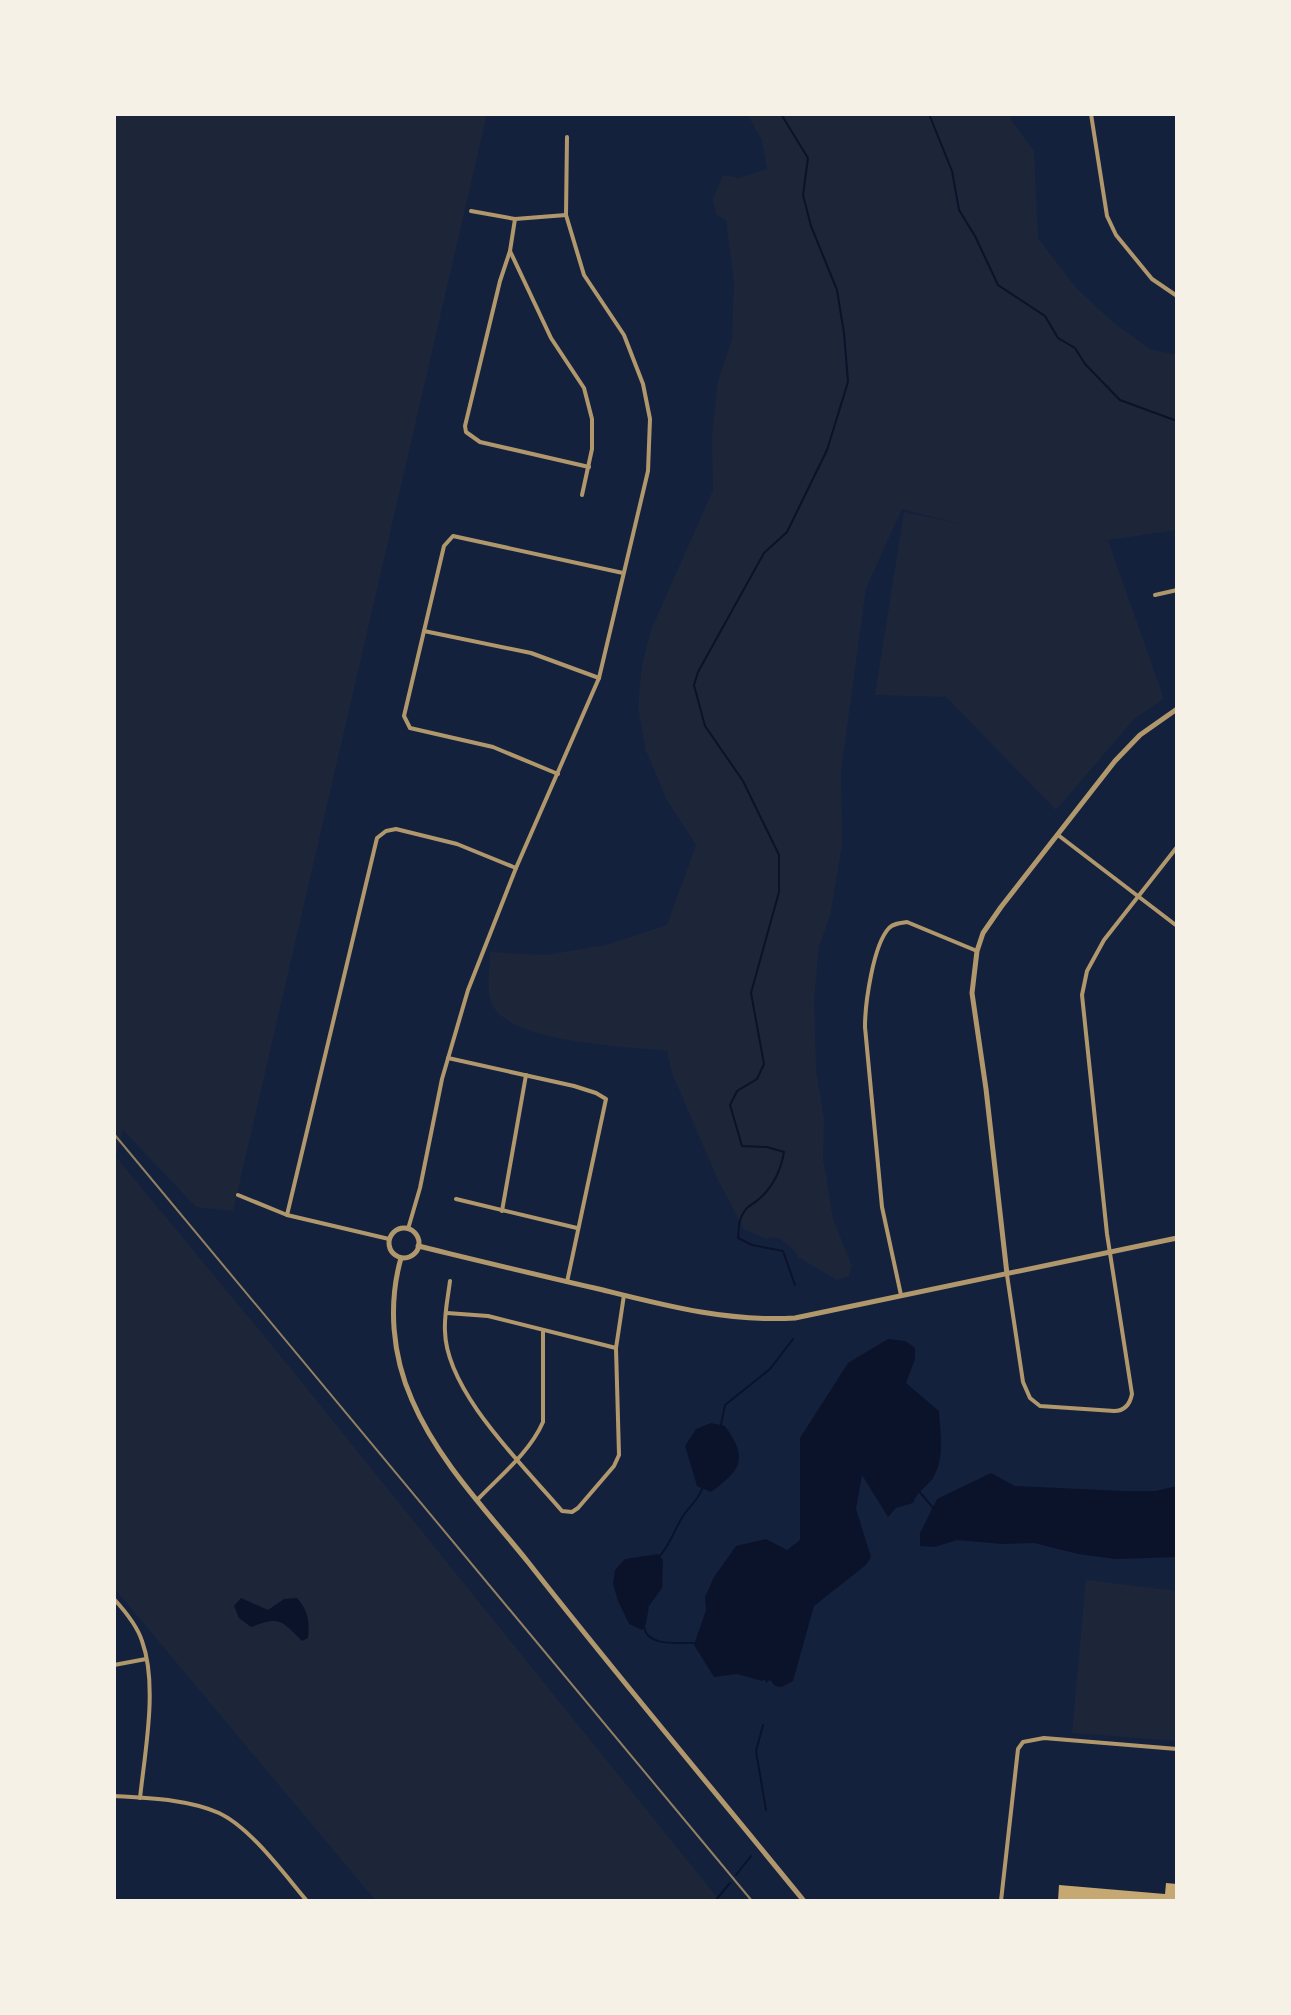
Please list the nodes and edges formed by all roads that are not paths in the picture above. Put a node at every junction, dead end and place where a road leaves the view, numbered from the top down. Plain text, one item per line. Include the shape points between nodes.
1 (1091, 114) edge
2 (567, 137) dead end
3 (471, 211) dead end
4 (566, 215) junction
5 (515, 219) junction
6 (510, 251) junction
7 (1177, 296) edge
8 (589, 467) junction
9 (582, 495) dead end
10 (623, 573) junction
11 (1177, 590) edge
12 (1155, 595) dead end
13 (423, 631) junction
14 (599, 678) junction
15 (1177, 709) edge
16 (558, 774) junction
17 (1058, 835) junction
18 (1177, 847) edge
19 (516, 868) junction
20 (1139, 897) junction
21 (1177, 926) edge
22 (977, 951) junction
23 (448, 1058) junction
24 (526, 1075) junction
25 (238, 1195) dead end
26 (456, 1199) dead end
27 (502, 1211) junction
28 (287, 1215) junction
29 (577, 1228) junction
30 (408, 1229) junction
31 (1177, 1238) edge
32 (389, 1239) junction
33 (418, 1246) junction
34 (1110, 1252) junction
35 (401, 1258) junction
36 (1007, 1274) junction
37 (450, 1281) dead end
38 (567, 1282) junction
39 (624, 1295) junction
40 (901, 1295) junction
41 (447, 1313) junction
42 (543, 1330) junction
43 (616, 1348) junction
44 (517, 1459) junction
45 (478, 1499) junction
46 (114, 1599) edge
47 (146, 1659) junction
48 (114, 1665) edge
49 (1177, 1749) edge
50 (114, 1796) edge
51 (140, 1798) junction
52 (307, 1901) edge
53 (804, 1901) edge
54 (1001, 1901) edge

1 - 7 street via 1107,216 1152,279
2 - 4 street
3 - 5 street
4 - 5 street
4 - 10 street via 584,275 624,335 650,419 648,471
5 - 6 street
6 - 8 street via 551,338 584,388 592,419
6 - 8 street via 466,432 480,442
8 - 9 street
10 - 13 street via 453,536 444,546
10 - 14 street
11 - 12 street
13 - 14 street via 531,653
13 - 16 street via 404,716 410,728 493,747
14 - 16 street
15 - 17 street via 1125,750
16 - 19 street
17 - 20 street
17 - 22 street via 1001,907
18 - 20 street
19 - 23 street via 468,990
19 - 28 street via 457,844 396,829 377,838
20 - 21 street
20 - 34 street via 1104,940 1087,971 1082,995
22 - 36 street via 972,993
22 - 40 street via 907,922 897,923 882,939 865,999 882,1207
23 - 24 street
23 - 30 street
24 - 27 street
24 - 29 street via 606,1099
25 - 28 street
26 - 27 street
27 - 29 street
28 - 32 street
29 - 38 street
30 - 32 street via 399,1229
30 - 33 street
31 - 34 street
32 - 35 street via 390,1249
33 - 35 street via 410,1257
33 - 38 street
34 - 36 street
34 - 36 street via 1132,1394 1120,1411 1040,1406 1030,1398
35 - 45 street via 393,1298 404,1379 429,1434
36 - 40 street
37 - 41 street
38 - 39 street
39 - 40 street via 715,1316 771,1319
39 - 43 street
41 - 42 street via 488,1316
41 - 44 street via 451,1357 470,1401
42 - 43 street
42 - 44 street via 543,1422
43 - 44 street via 619,1455 578,1508 562,1511
44 - 45 street
45 - 53 street
46 - 47 street via 138,1631
47 - 48 street
47 - 51 street via 150,1686
49 - 54 street via 1044,1738 1023,1742
50 - 51 street
51 - 52 street via 220,1813 259,1845

